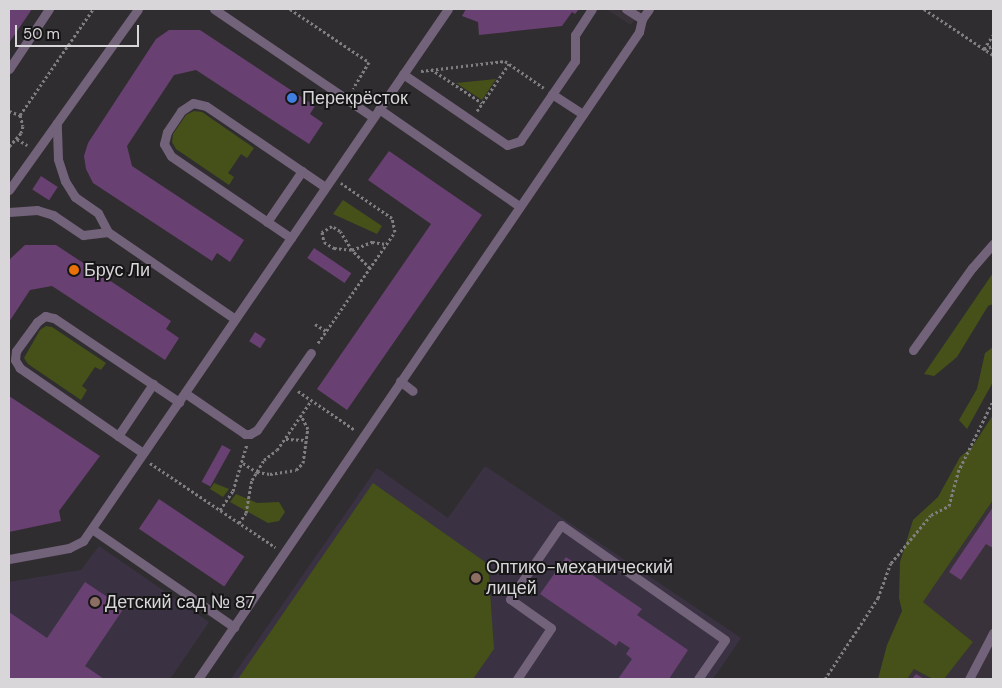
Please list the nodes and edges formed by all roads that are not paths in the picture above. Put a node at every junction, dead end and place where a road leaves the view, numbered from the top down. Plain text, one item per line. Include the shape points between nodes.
1 (49, 9) edge
2 (138, 9) edge
3 (214, 9) edge
4 (448, 9) edge
5 (592, 9) edge
6 (626, 9) edge
7 (649, 9) edge
8 (642, 19) junction
9 (9, 69) edge
10 (403, 74) junction
11 (552, 94) junction
12 (379, 109) junction
13 (583, 114) junction
14 (373, 117) junction
15 (57, 123) junction
16 (302, 171) junction
17 (326, 187) junction
18 (9, 190) edge
19 (519, 206) junction
20 (9, 212) edge
21 (268, 222) junction
22 (108, 232) junction
23 (291, 238) junction
24 (993, 244) edge
25 (235, 319) junction
26 (913, 350) dead end
27 (311, 353) road end
28 (400, 381) junction
29 (153, 384) junction
30 (413, 391) dead end
31 (185, 393) junction
32 (179, 402) junction
33 (118, 436) junction
34 (142, 455) junction
35 (92, 529) junction
36 (9, 559) edge
37 (234, 627) junction
38 (993, 633) edge
39 (198, 679) edge
40 (517, 679) edge
41 (698, 679) edge
42 (969, 679) edge

1 - 9 lane
2 - 15 lane
3 - 14 lane
4 - 10 lane
5 - 11 lane via 574,35 575,61
6 - 8 lane
7 - 8 lane
8 - 13 lane via 639,32
10 - 11 lane via 507,145 520,141
10 - 12 lane
11 - 13 lane
12 - 14 lane
12 - 19 lane
13 - 19 lane
14 - 17 lane
15 - 18 lane
15 - 22 lane via 58,159 65,181 75,197 98,212
16 - 17 lane
16 - 21 lane
16 - 21 lane via 206,106 193,103 181,111 167,132 164,144 171,156
17 - 23 lane
19 - 28 lane
20 - 22 lane via 36,210 53,215 83,235
21 - 23 lane
22 - 25 lane
23 - 25 lane
24 - 26 lane
25 - 31 lane
27 - 31 lane via 258,430 250,434 245,434
28 - 30 lane
28 - 37 lane
29 - 32 lane
29 - 33 lane
29 - 33 lane via 54,318 45,316 36,322 16,351 14,360 20,368
31 - 32 lane
32 - 34 lane
33 - 34 lane
34 - 35 lane
35 - 36 lane via 77,546
35 - 37 lane
37 - 39 lane
38 - 42 lane
40 - 41 lane via 551,628 510,599 561,525 725,640

